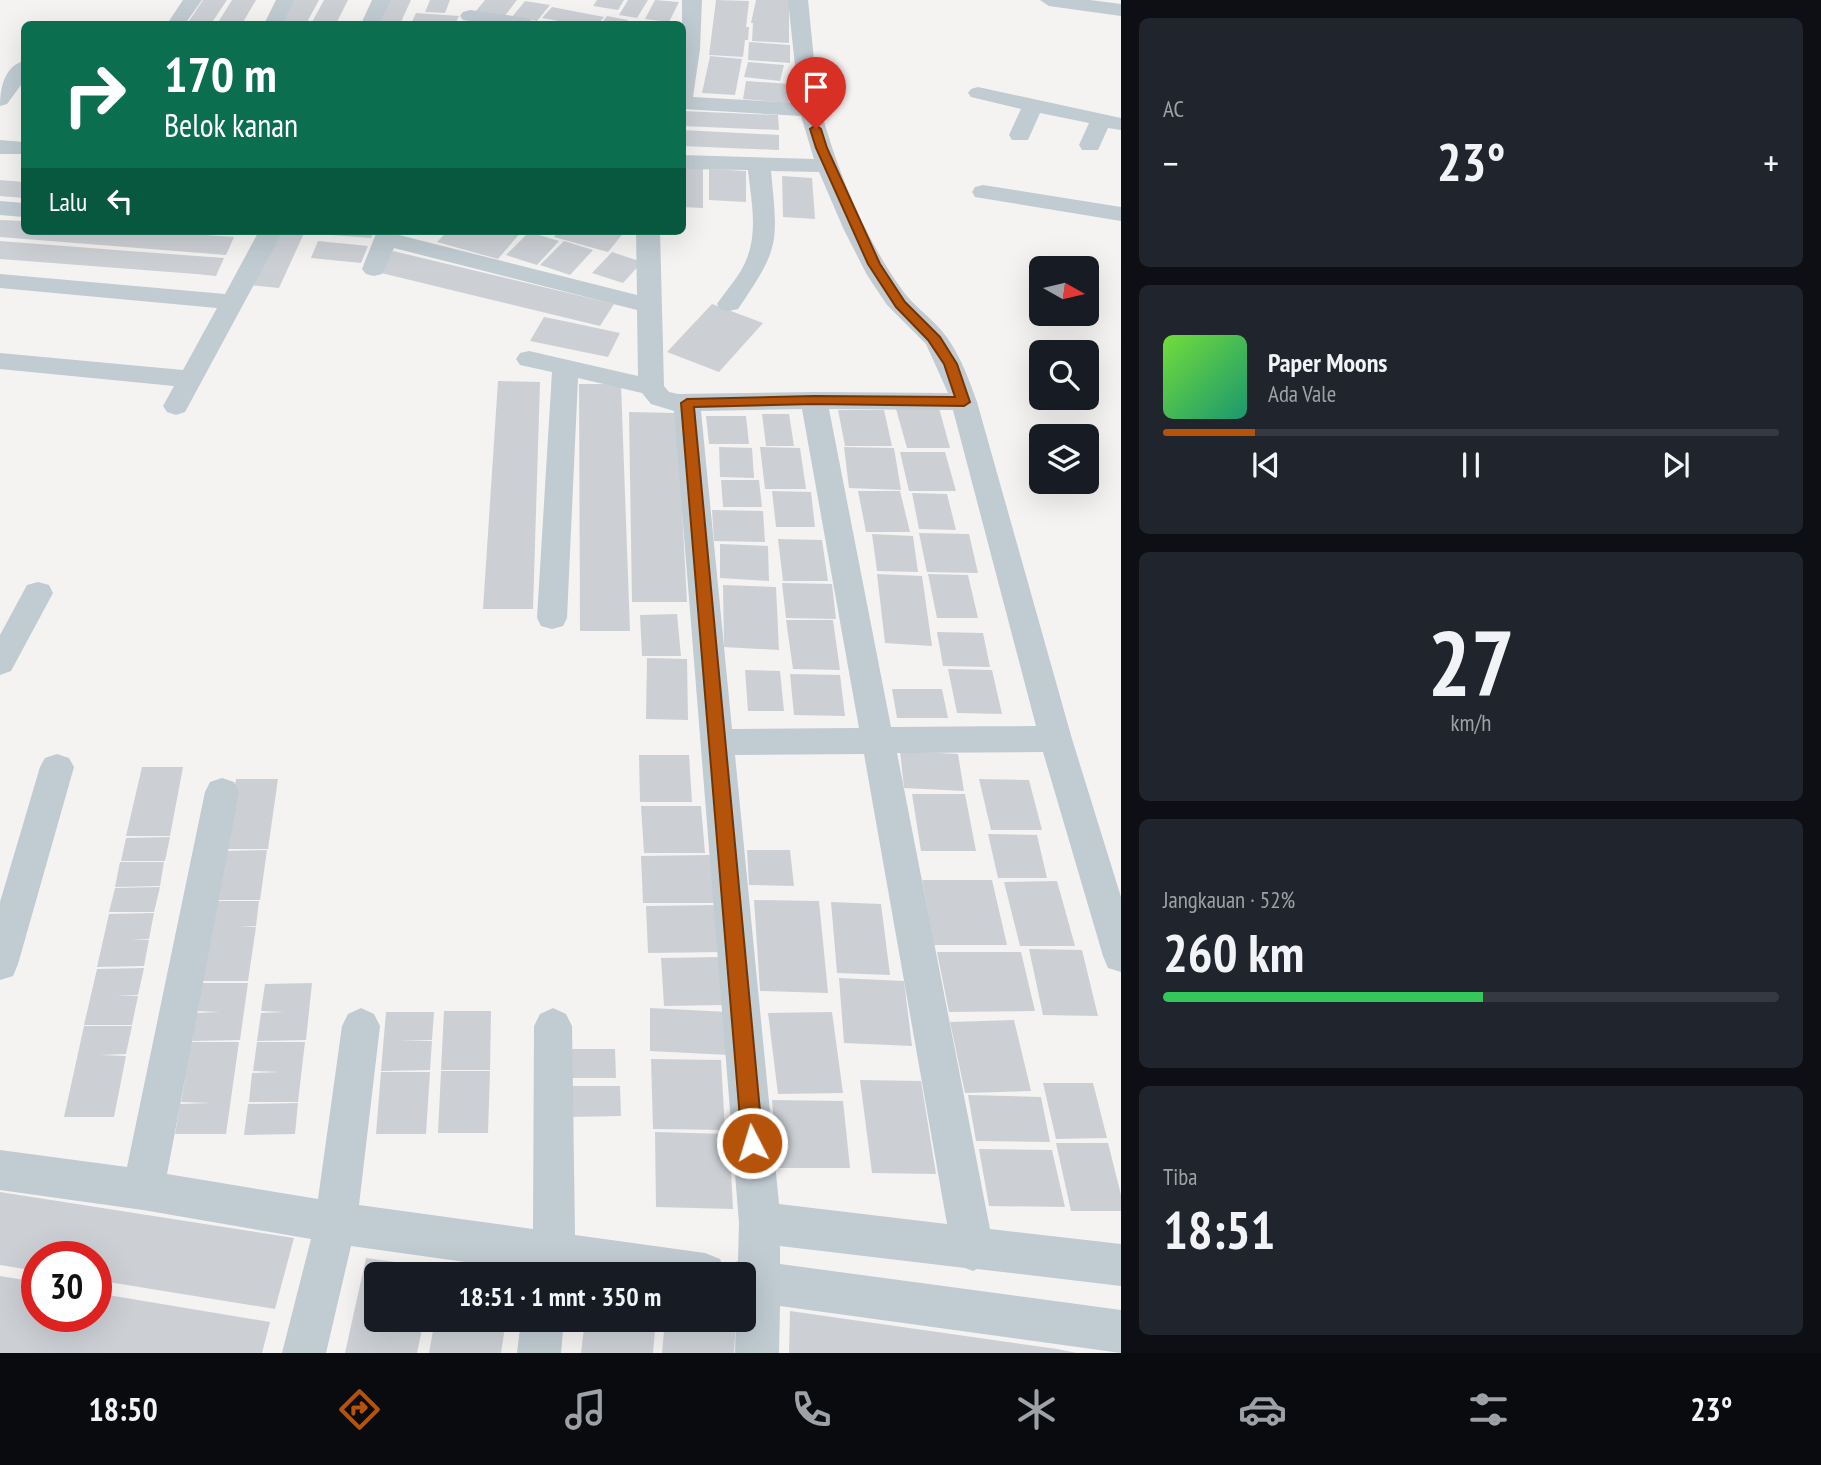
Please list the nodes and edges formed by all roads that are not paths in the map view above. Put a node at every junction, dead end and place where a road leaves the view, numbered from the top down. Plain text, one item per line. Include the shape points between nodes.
1 (192, 0) edge
2 (286, 0) edge
3 (382, 0) edge
4 (691, 0) edge
5 (798, 0) edge
6 (815, 0) edge
7 (1049, 0) edge
8 (1096, 0) edge
9 (1121, 3) edge
10 (1121, 10) edge
11 (471, 13) edge
12 (178, 21) edge
13 (275, 21) edge
14 (372, 21) edge
15 (512, 21) edge
16 (686, 49) edge
17 (21, 72) edge
18 (978, 93) dead end
19 (7, 96) edge
20 (686, 102) edge
21 (1033, 105) junction
22 (810, 110) junction
23 (1111, 121) edge
24 (1020, 135) dead end
25 (1090, 145) dead end
26 (0, 146) edge
27 (21, 148) edge
28 (686, 162) edge
29 (759, 166) junction
30 (830, 166) junction
31 (983, 192) dead end
32 (0, 208) edge
33 (21, 210) edge
34 (1121, 214) edge
35 (264, 235) edge
36 (387, 235) edge
37 (648, 235) edge
38 (374, 269) dead end
39 (0, 281) edge
40 (234, 302) junction
41 (729, 304) dead end
42 (650, 306) junction
43 (529, 359) dead end
44 (0, 360) edge
45 (565, 369) junction
46 (191, 379) junction
47 (650, 387) junction
48 (814, 400) junction
49 (964, 402) junction
50 (687, 403) junction
51 (176, 406) dead end
52 (38, 593) dead end
53 (552, 618) dead end
54 (0, 663) edge
55 (1056, 739) junction
56 (878, 740) junction
57 (718, 742) junction
58 (58, 767) dead end
59 (222, 792) dead end
60 (1121, 956) edge
61 (0, 964) edge
62 (361, 1026) dead end
63 (553, 1026) dead end
64 (0, 1170) edge
65 (143, 1190) junction
66 (337, 1223) junction
67 (760, 1223) junction
68 (973, 1250) junction
69 (547, 1262) edge
70 (552, 1262) edge
71 (755, 1262) edge
72 (1121, 1265) edge
73 (756, 1282) edge
74 (542, 1332) edge
75 (756, 1332) edge
76 (1121, 1332) edge
77 (304, 1353) edge
78 (538, 1353) edge
79 (757, 1353) edge

1 - 12 street
2 - 13 street
3 - 14 street
4 - 16 street
5 - 22 street
6 - 22 street via 825,91 821,102
7 - 10 street
8 - 9 street
11 - 15 street
17 - 19 street
18 - 21 street
20 - 22 street
21 - 23 street
21 - 24 street
22 - 30 street
23 - 25 street
26 - 27 street
28 - 29 street
29 - 30 street
29 - 41 street via 763,246 755,267
30 - 49 street via 874,264 891,293 933,337 951,364
31 - 34 street
32 - 33 street
35 - 40 street
36 - 38 street
36 - 42 street
37 - 42 street
39 - 40 street
40 - 46 street
42 - 47 street
43 - 45 street
44 - 46 street
45 - 47 street
45 - 53 street
46 - 51 street
47 - 50 street via 660,398
48 - 49 street
48 - 50 street
48 - 56 street
49 - 55 street
50 - 57 street
52 - 54 street
55 - 56 street
55 - 60 street
56 - 57 street
56 - 68 street
57 - 67 street
58 - 61 street
59 - 65 street
62 - 66 street
63 - 70 street
64 - 65 street
65 - 66 street
66 - 69 street
66 - 77 street
67 - 68 street
67 - 71 street
68 - 72 street
73 - 76 street
74 - 78 street
75 - 79 street

